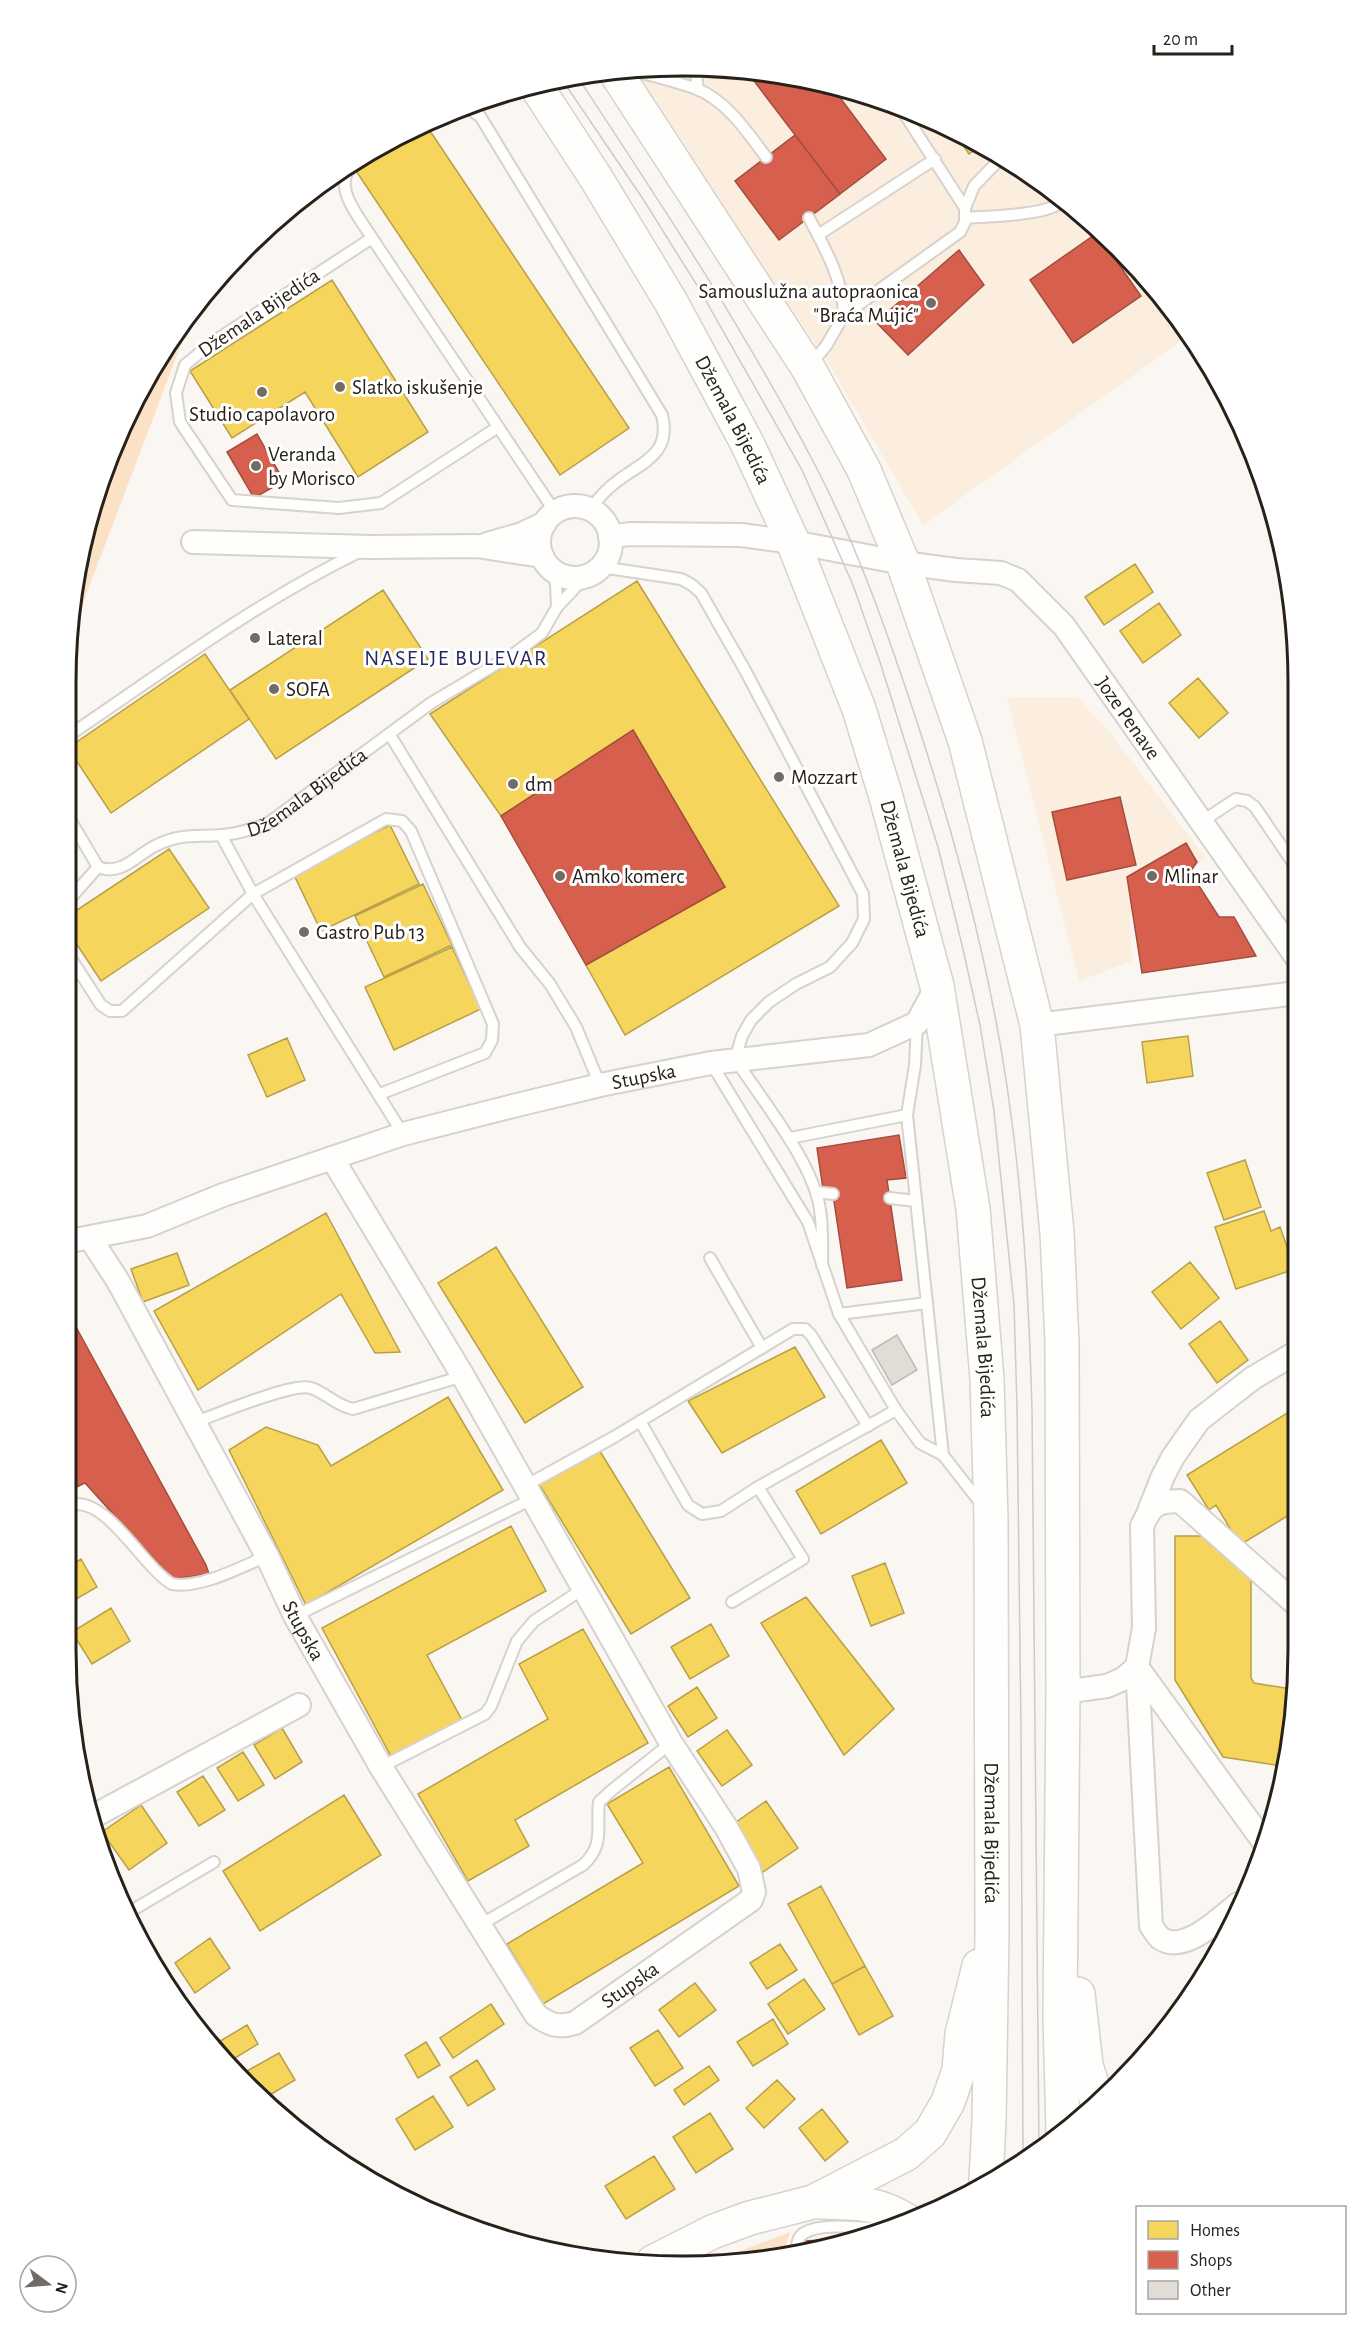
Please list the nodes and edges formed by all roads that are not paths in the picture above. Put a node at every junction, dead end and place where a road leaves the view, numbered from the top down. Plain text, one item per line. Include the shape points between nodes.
1 (655, 77) edge
2 (696, 77) edge
3 (621, 80) edge
4 (698, 90) junction
5 (541, 93) edge
6 (476, 113) edge
7 (909, 121) edge
8 (766, 157) dead end
9 (935, 159) junction
10 (995, 164) edge
11 (345, 180) edge
12 (1055, 206) edge
13 (965, 213) junction
14 (808, 218) dead end
15 (818, 235) junction
16 (372, 238) junction
17 (844, 315) junction
18 (808, 368) junction
19 (498, 428) junction
20 (590, 509) junction
21 (550, 517) junction
22 (610, 537) junction
23 (193, 542) dead end
24 (793, 542) junction
25 (477, 546) junction
26 (370, 547) junction
27 (547, 563) junction
28 (903, 563) junction
29 (594, 571) junction
30 (557, 607) junction
31 (76, 731) edge
32 (390, 735) junction
33 (1201, 822) junction
34 (76, 830) edge
35 (221, 836) junction
36 (1288, 856) edge
37 (98, 867) junction
38 (76, 892) edge
39 (253, 894) junction
40 (1288, 945) edge
41 (76, 965) edge
42 (937, 986) junction
43 (1288, 994) edge
44 (917, 1023) junction
45 (1037, 1025) junction
46 (735, 1059) junction
47 (711, 1063) junction
48 (600, 1085) junction
49 (380, 1094) junction
50 (907, 1115) junction
51 (403, 1134) junction
52 (790, 1138) junction
53 (332, 1158) junction
54 (816, 1192) junction
55 (833, 1194) dead end
56 (890, 1198) dead end
57 (916, 1201) junction
58 (80, 1239) edge
59 (710, 1258) dead end
60 (822, 1265) junction
61 (927, 1303) junction
62 (839, 1314) junction
63 (762, 1348) junction
64 (1288, 1357) edge
65 (464, 1376) junction
66 (896, 1410) junction
67 (640, 1421) junction
68 (195, 1422) junction
69 (868, 1426) junction
70 (943, 1455) junction
71 (758, 1487) junction
72 (529, 1492) junction
73 (76, 1504) edge
74 (1149, 1511) junction
75 (991, 1519) junction
76 (267, 1556) junction
77 (583, 1589) junction
78 (1288, 1597) edge
79 (732, 1602) dead end
80 (295, 1616) junction
81 (1137, 1667) junction
82 (1063, 1692) junction
83 (299, 1705) dead end
84 (671, 1743) junction
85 (381, 1767) junction
86 (99, 1813) edge
87 (1258, 1834) edge
88 (214, 1862) dead end
89 (1060, 1907) junction
90 (135, 1909) edge
91 (1228, 1912) edge
92 (480, 1925) junction
93 (992, 1932) junction
94 (1094, 2093) edge
95 (1063, 2120) edge
96 (986, 2173) edge
97 (813, 2202) junction
98 (898, 2215) edge
99 (860, 2228) edge
100 (796, 2245) edge
101 (666, 2255) edge

1 - 4 lane
2 - 4 lane
3 - 18 main road
4 - 8 lane via 740,122
5 - 24 main road, Džemala Bijedića via 671,302 742,433
6 - 20 lane via 662,415 665,428 654,456 609,487
7 - 9 lane
9 - 13 lane
9 - 15 lane
10 - 13 lane via 974,186
11 - 16 lane via 346,194
12 - 13 lane via 1033,211
13 - 17 lane via 966,222 960,232
14 - 15 lane
15 - 17 lane via 844,297
16 - 19 lane
16 - 19 lane, Džemala Bijedića via 184,365 176,393 180,422 186,432 232,500 339,508 381,503
17 - 18 lane
18 - 28 main road via 864,470
19 - 21 lane
20 - 21 street via 572,506
20 - 22 street via 604,520
21 - 25 street via 522,534
21 - 27 street via 539,539
22 - 24 street via 741,535
22 - 29 street via 610,548
23 - 26 street
24 - 28 street
24 - 42 main road, Džemala Bijedića via 859,709
25 - 26 street
25 - 27 street
26 - 31 lane via 307,577 253,610
27 - 29 street via 562,576 574,578
27 - 30 lane via 556,585
28 - 33 street, Joze Penave via 1001,573 1018,580 1064,626
28 - 45 main road via 965,741
29 - 30 lane, Džemala Bijedića
29 - 46 lane via 681,579 701,593 863,894 864,919 852,943 830,967 769,1002 751,1020
30 - 32 lane, Džemala Bijedića via 542,633 431,703
32 - 35 lane, Džemala Bijedića via 280,817 249,831
32 - 48 lane via 520,947 550,984 576,1027
33 - 36 lane via 1236,799 1247,801
33 - 40 street, Joze Penave
34 - 37 lane
35 - 37 lane, Džemala Bijedića via 183,835 156,845 116,869
35 - 39 lane, Džemala Bijedića
37 - 38 lane
39 - 41 lane via 122,1011 110,1011 101,1005
39 - 49 lane, Džemala Bijedića
39 - 49 lane via 386,819 402,821 411,831 493,1024 492,1040 485,1053
42 - 44 street
42 - 75 main road, Džemala Bijedića via 981,1289
43 - 45 street
44 - 46 street, Stupska via 869,1045
44 - 50 lane
45 - 82 main road via 1059,1266
46 - 47 street, Stupska
46 - 52 lane
47 - 48 street, Stupska
47 - 60 lane via 808,1222
48 - 51 street, Stupska
49 - 51 lane, Džemala Bijedića
50 - 52 lane
50 - 57 lane
51 - 53 street, Stupska
52 - 54 lane
53 - 58 street, Stupska via 147,1226
53 - 65 street, Stupska
54 - 55 lane
54 - 60 lane
56 - 57 lane
57 - 61 lane
58 - 68 street, Stupska via 118,1281
59 - 63 lane
60 - 62 lane
61 - 62 lane
61 - 70 lane
62 - 66 lane
63 - 67 lane
63 - 69 lane via 793,1329 805,1329
64 - 74 street via 1253,1378 1199,1420 1168,1467
65 - 68 lane via 353,1409 340,1406 311,1388 290,1389
65 - 72 street, Stupska
66 - 69 lane
66 - 70 lane via 920,1443
67 - 71 lane via 688,1505 702,1514 721,1511
67 - 72 lane
68 - 76 street, Stupska
69 - 71 lane
70 - 75 lane
71 - 79 lane via 803,1560
72 - 77 street, Stupska
72 - 80 lane
73 - 76 lane via 84,1503 95,1509 172,1584 196,1583
74 - 78 street via 1162,1501 1180,1501
74 - 81 street via 1142,1526 1144,1628
75 - 93 main road, Džemala Bijedića
76 - 80 street, Stupska
77 - 84 street, Stupska
77 - 85 lane via 534,1621 517,1641 485,1714
80 - 85 street, Stupska
81 - 82 street via 1107,1686
81 - 87 street
81 - 91 street via 1151,1926 1160,1938 1173,1942 1194,1938
82 - 89 main road
83 - 86 street
84 - 92 lane via 599,1802 598,1845 583,1865
84 - 92 street, Stupska via 749,1869 754,1892 751,1900 586,2016 562,2027 548,2024 536,2015
85 - 92 street, Stupska
88 - 90 lane
89 - 94 main road via 1073,1960 1086,2065
89 - 95 main road
93 - 96 main road, Džemala Bijedića
93 - 97 main road via 970,1996 959,2070 948,2102 930,2133 906,2154
97 - 98 main road via 866,2204
97 - 101 main road via 750,2218
99 - 100 lane via 819,2227 802,2234

